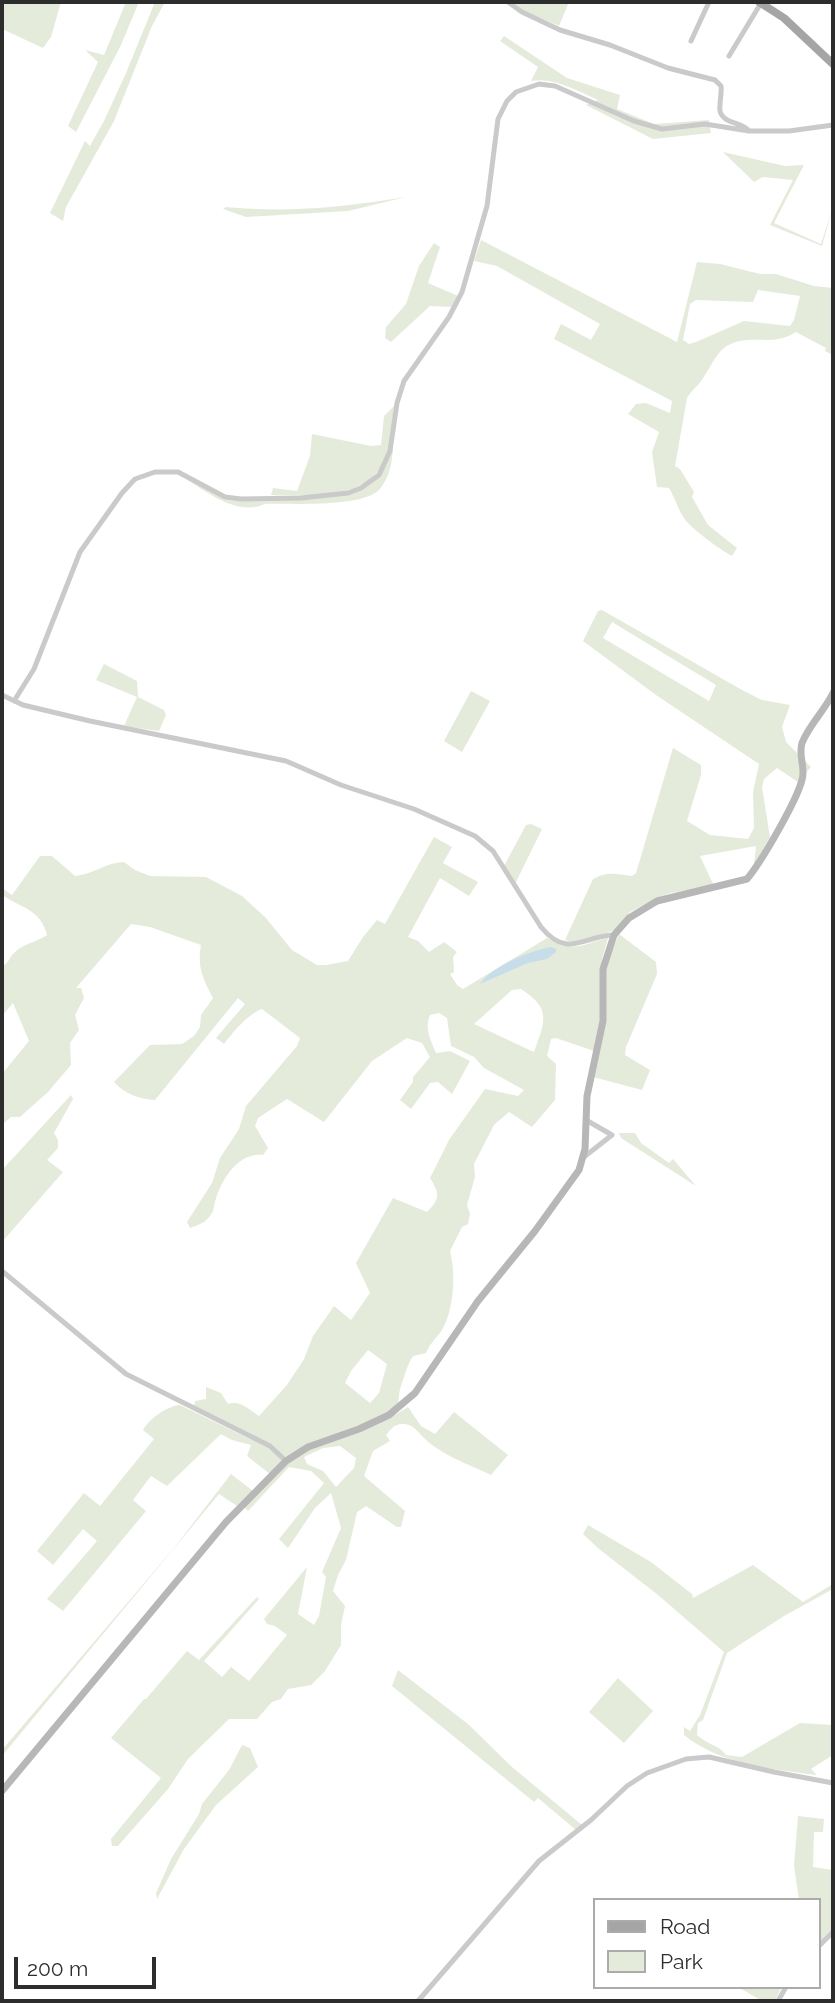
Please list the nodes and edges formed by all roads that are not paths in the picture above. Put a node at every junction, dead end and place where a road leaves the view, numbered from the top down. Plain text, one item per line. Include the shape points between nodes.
1 (508, 2) edge
2 (709, 2) edge
3 (760, 2) edge
4 (691, 41) dead end
5 (729, 56) dead end
6 (833, 64) edge
7 (833, 125) edge
8 (749, 131) junction
9 (833, 693) edge
10 (2, 695) edge
11 (14, 701) junction
12 (614, 935) junction
13 (586, 1120) junction
14 (584, 1157) junction
15 (2, 1272) edge
16 (286, 1461) junction
17 (833, 1783) edge
18 (2, 1791) edge
19 (418, 2001) edge

1 - 8 street via 560,30 715,80 721,86 720,111 725,119
2 - 4 street
3 - 5 street
3 - 6 main road via 796,27
7 - 8 street
8 - 11 street via 705,124 653,128 555,86 539,84 516,92 498,119 486,206 462,292 404,382 390,451 379,475 348,493 241,499 225,497 178,472 155,472 135,479 80,552 34,669
9 - 12 street via 802,742 804,774 797,792 747,879 664,898 629,918
10 - 11 street
11 - 12 street via 286,761 414,809 488,845 550,936 577,945
12 - 13 street via 603,969 603,1021
13 - 14 street
13 - 14 street via 612,1135
14 - 16 street via 568,1188 482,1295 409,1400 389,1415 307,1447
15 - 16 street via 126,1374 270,1446
16 - 18 street via 226,1522
17 - 19 street via 709,1757 647,1773 539,1861

